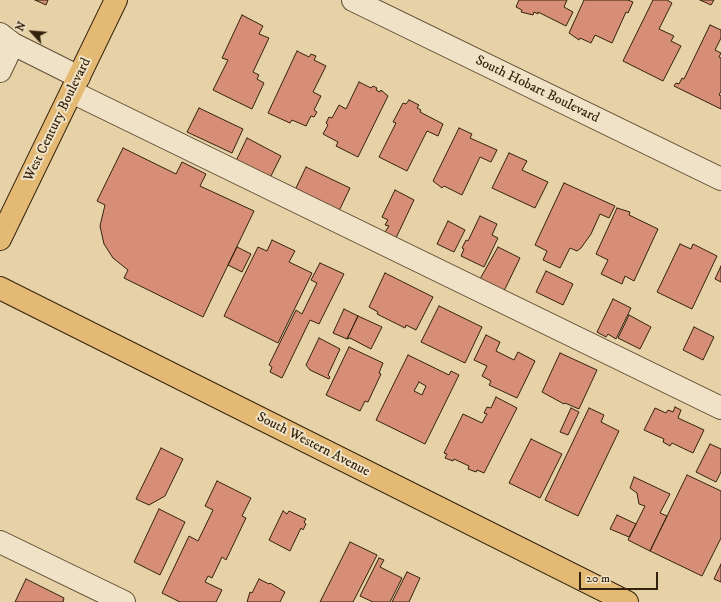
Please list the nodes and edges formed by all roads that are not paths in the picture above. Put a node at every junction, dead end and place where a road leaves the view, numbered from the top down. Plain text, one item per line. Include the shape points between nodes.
1 (116, 0) edge
2 (353, 0) edge
3 (6, 39) edge
4 (0, 71) edge
5 (75, 85) junction
6 (721, 179) edge
7 (0, 239) edge
8 (0, 288) edge
9 (721, 408) edge
10 (0, 542) edge
11 (124, 602) edge
12 (627, 602) edge

1 - 5 main road, West Century Boulevard
2 - 6 street, South Hobart Boulevard
3 - 4 street
3 - 5 street
5 - 7 main road, West Century Boulevard
5 - 9 street
8 - 12 main road, South Western Avenue
10 - 11 street

